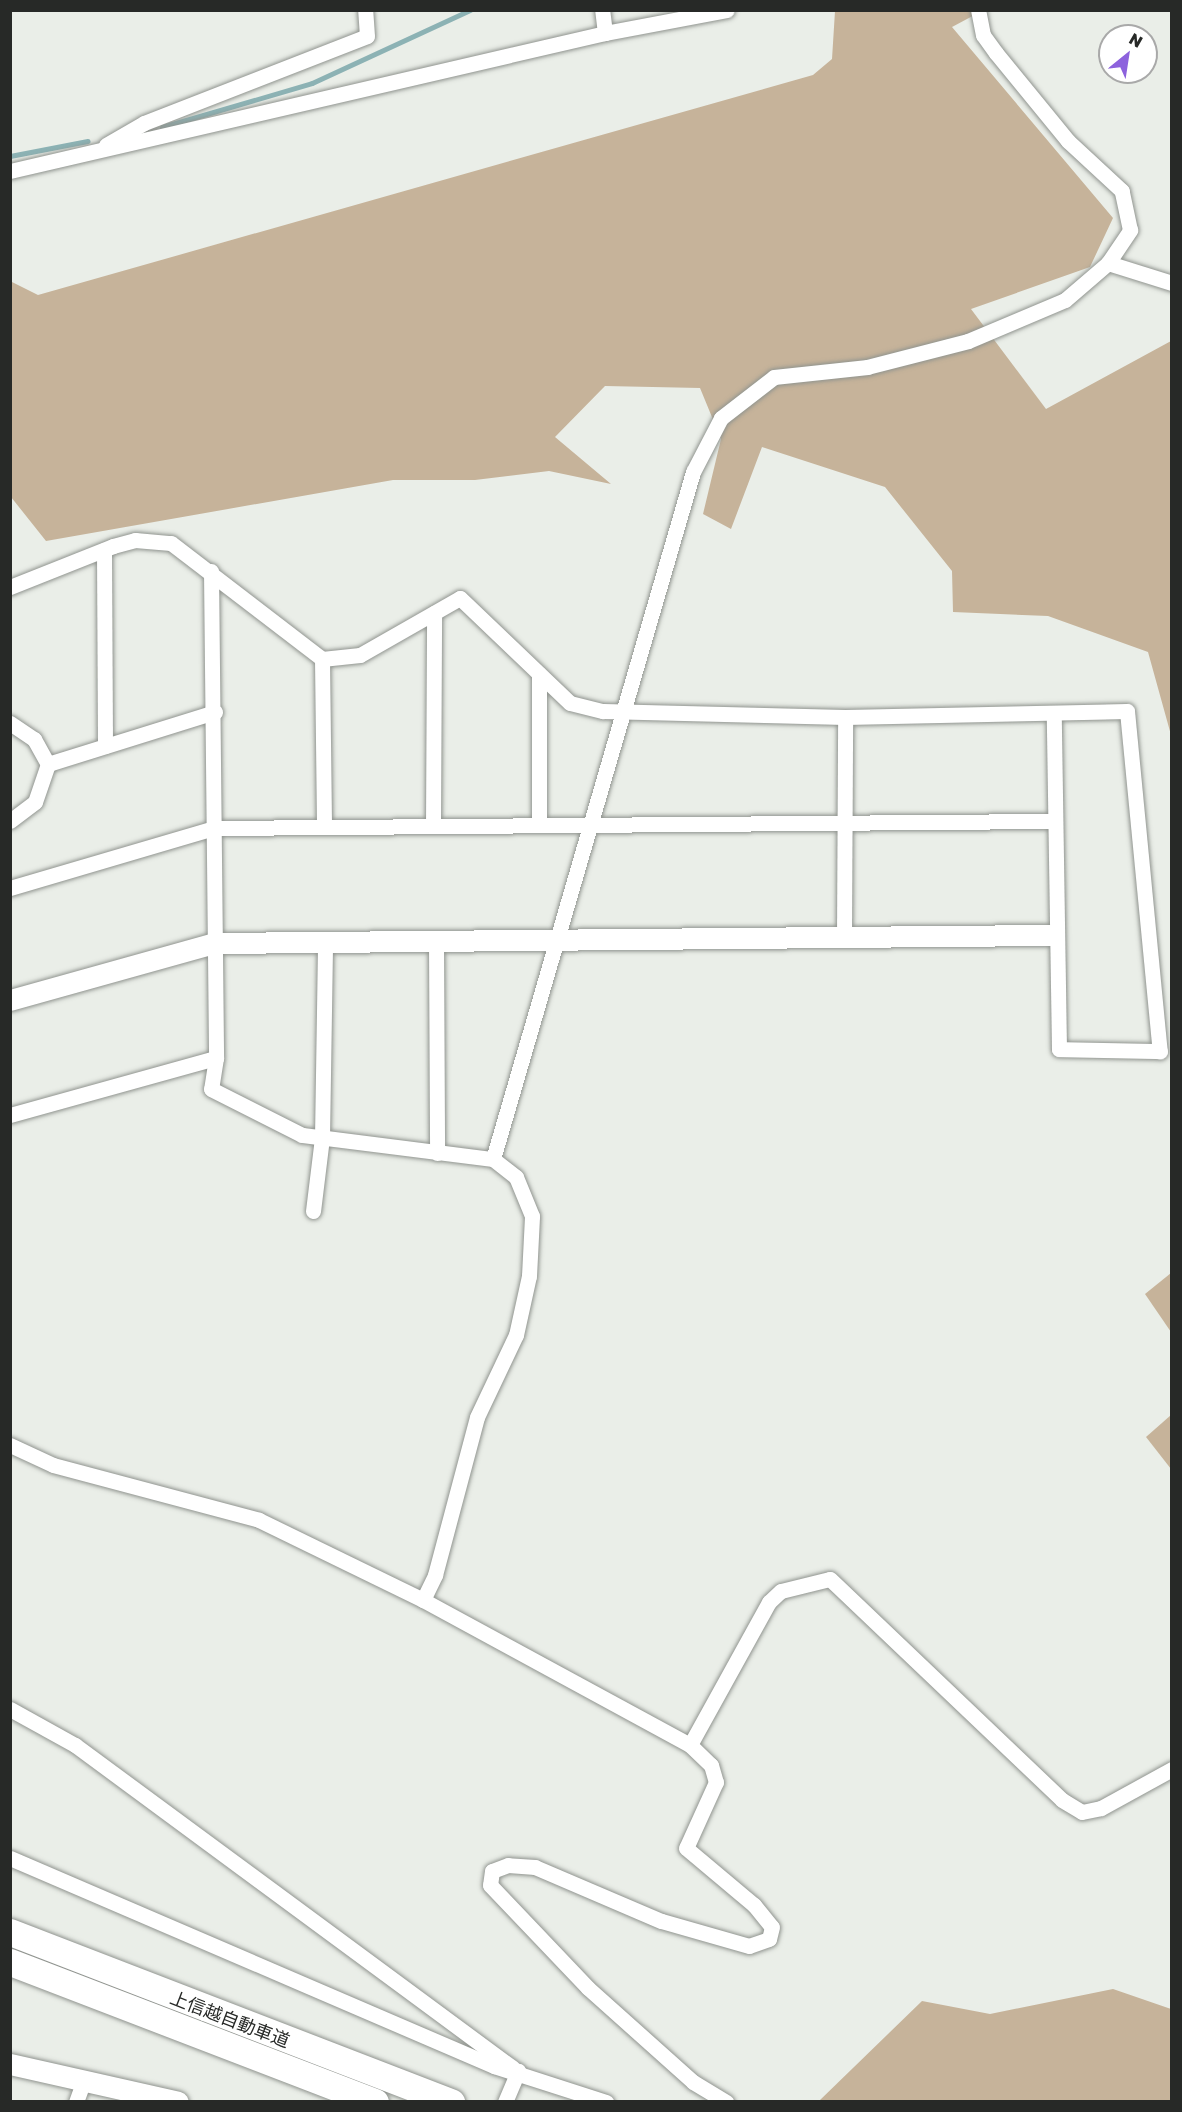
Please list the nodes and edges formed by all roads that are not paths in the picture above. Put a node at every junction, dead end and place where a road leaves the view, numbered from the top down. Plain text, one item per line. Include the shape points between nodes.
1 (365, 10) edge
2 (602, 10) edge
3 (727, 10) edge
4 (978, 10) edge
5 (605, 33) junction
6 (93, 153) junction
7 (10, 171) edge
8 (1108, 263) junction
9 (1172, 282) edge
10 (104, 550) junction
11 (211, 571) junction
12 (10, 587) edge
13 (434, 613) junction
14 (322, 659) junction
15 (539, 674) junction
16 (622, 710) junction
17 (215, 712) junction
18 (1054, 713) junction
19 (845, 717) junction
20 (10, 723) edge
21 (105, 746) junction
22 (48, 764) junction
23 (844, 819) junction
24 (10, 821) edge
25 (1054, 821) junction
26 (594, 823) junction
27 (539, 824) junction
28 (433, 825) junction
29 (324, 826) junction
30 (214, 828) junction
31 (10, 888) edge
32 (1054, 935) junction
33 (844, 937) junction
34 (554, 941) junction
35 (325, 942) junction
36 (436, 942) junction
37 (214, 943) junction
38 (10, 1000) edge
39 (216, 1058) junction
40 (10, 1115) edge
41 (322, 1138) junction
42 (437, 1153) junction
43 (493, 1160) junction
44 (314, 1211) dead end
45 (10, 1445) edge
46 (423, 1600) junction
47 (10, 1709) edge
48 (690, 1745) junction
49 (1172, 1768) edge
50 (10, 1858) edge
51 (10, 1932) edge
52 (10, 1962) edge
53 (10, 2064) edge
54 (515, 2076) junction
55 (84, 2080) junction
56 (76, 2102) edge
57 (178, 2102) edge
58 (375, 2102) edge
59 (451, 2102) edge
60 (505, 2102) edge
61 (606, 2102) edge
62 (726, 2102) edge

1 - 6 street via 367,36 144,123
2 - 5 street
3 - 5 street
4 - 8 street via 983,35 996,53 1068,141 1122,191 1130,230
5 - 6 street
6 - 7 street
8 - 9 street
8 - 16 street via 1065,300 968,341 867,367 774,377 726,412 693,472
10 - 11 street via 135,540 171,543
10 - 12 street
10 - 21 street
11 - 14 street
11 - 17 street
13 - 14 street via 360,656
13 - 15 street via 460,598
13 - 28 street
14 - 29 street
15 - 16 street via 570,703
15 - 27 street
16 - 19 street
16 - 26 street
17 - 21 street
17 - 30 street
18 - 19 street
18 - 25 street
18 - 32 street via 1127,711 1160,1051 1059,1048
19 - 23 street
20 - 22 street via 34,739
21 - 22 street
22 - 24 street via 35,802
23 - 25 street
23 - 26 street
23 - 33 street
25 - 32 street
26 - 27 street
26 - 34 street
27 - 28 street
28 - 29 street
29 - 30 street
30 - 31 street
30 - 37 street
32 - 33 street
33 - 34 street
34 - 36 street
34 - 43 street
35 - 36 street
35 - 37 street
35 - 41 street
36 - 42 street
37 - 38 street
37 - 39 street
39 - 40 street
39 - 41 street via 211,1089 276,1126
41 - 42 street
41 - 44 street
42 - 43 street
43 - 46 street via 516,1177 532,1216 529,1276 516,1335 477,1417 435,1575
45 - 46 street via 53,1465 260,1520
46 - 48 street
47 - 54 street via 75,1745
48 - 49 street via 769,1602 781,1591 830,1579 1062,1800 1082,1812 1101,1808
48 - 62 street via 711,1765 716,1782 686,1848 754,1905 772,1927 769,1939 749,1946 661,1921 536,1867 508,1865 492,1871 490,1885 588,1988 693,2082
50 - 54 street
51 - 59 highway, 上信越自動車道
52 - 58 highway, 上信越自動車道
53 - 55 street
54 - 60 street
54 - 61 street
55 - 56 street
55 - 57 street

